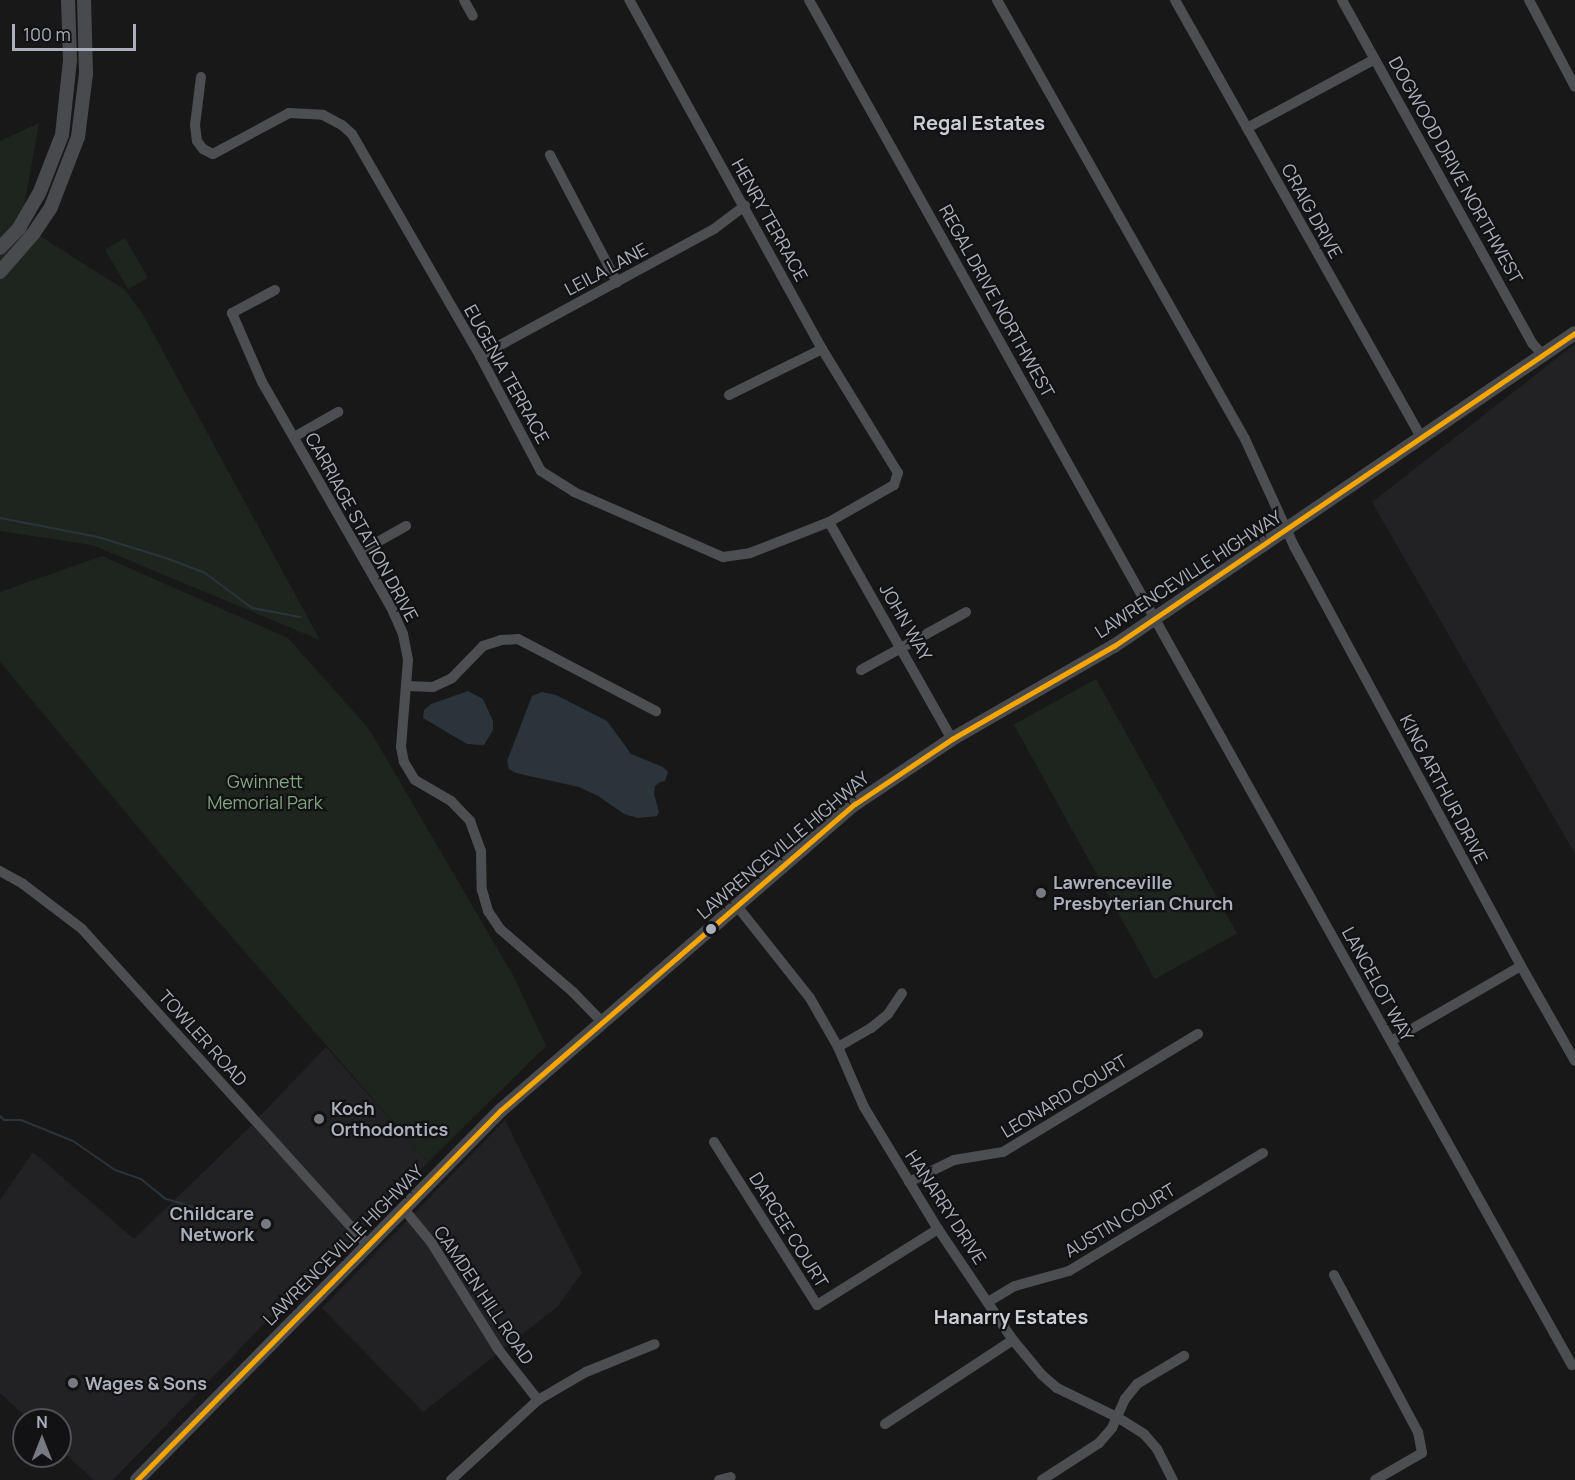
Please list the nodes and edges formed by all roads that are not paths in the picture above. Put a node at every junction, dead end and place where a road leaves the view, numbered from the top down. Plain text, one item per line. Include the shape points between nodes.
1 (68, 0) edge
2 (84, 0) edge
3 (464, 0) edge
4 (629, 0) edge
5 (809, 0) edge
6 (997, 0) edge
7 (1175, 0) edge
8 (1342, 0) edge
9 (1529, 0) edge
10 (473, 16) dead end
11 (1375, 58) junction
12 (201, 77) dead end
13 (1574, 88) edge
14 (1247, 128) junction
15 (550, 155) dead end
16 (745, 206) junction
17 (0, 248) edge
18 (0, 272) edge
19 (617, 282) junction
20 (275, 290) dead end
21 (1575, 333) edge
22 (822, 349) junction
23 (1543, 355) junction
24 (480, 356) junction
25 (729, 395) dead end
26 (338, 412) dead end
27 (294, 437) junction
28 (1421, 437) junction
29 (886, 453) joint
30 (829, 522) junction
31 (406, 526) dead end
32 (1287, 530) junction
33 (360, 552) junction
34 (966, 612) dead end
35 (1155, 619) junction
36 (901, 646) junction
37 (861, 670) dead end
38 (406, 686) junction
39 (656, 711) dead end
40 (952, 739) junction
41 (0, 871) edge
42 (737, 906) junction
43 (1521, 966) junction
44 (902, 993) dead end
45 (603, 1023) junction
46 (1198, 1034) dead end
47 (1391, 1041) junction
48 (838, 1047) junction
49 (1575, 1061) edge
50 (714, 1142) dead end
51 (1263, 1154) dead end
52 (909, 1182) junction
53 (403, 1208) junction
54 (938, 1229) junction
55 (367, 1244) junction
56 (1334, 1275) dead end
57 (988, 1302) junction
58 (1012, 1340) junction
59 (655, 1344) dead end
60 (1184, 1356) dead end
61 (1572, 1365) dead end
62 (538, 1400) junction
63 (1117, 1417) junction
64 (885, 1424) dead end
65 (731, 1477) dead end
66 (137, 1480) edge
67 (451, 1480) edge
68 (719, 1480) edge
69 (1042, 1480) edge
70 (1173, 1480) edge
71 (1375, 1480) edge

1 - 17 main road via 69,90 62,135 39,194 19,228
2 - 18 main road via 86,75 75,147 51,207
3 - 10 street
4 - 16 street, HENRY TERRACE
5 - 35 street, REGAL DRIVE NORTHWEST
6 - 32 street via 1245,439
7 - 14 street, CRAIG DRIVE
8 - 11 street, DOGWOOD DRIVE NORTHWEST
9 - 13 street
11 - 14 street
11 - 23 street, DOGWOOD DRIVE NORTHWEST via 1533,344
12 - 24 street, EUGENIA TERRACE via 196,133 203,149 213,154 289,113 323,115 352,134
14 - 28 street, CRAIG DRIVE
15 - 19 street
16 - 19 street, LEILA LANE via 714,229
16 - 22 street, HENRY TERRACE
19 - 24 street, LEILA LANE
20 - 27 street, CARRIAGE STATION DRIVE via 232,313 262,382
21 - 23 main road, LAWRENCEVILLE HIGHWAY
22 - 25 street
22 - 29 street, HENRY TERRACE
23 - 28 main road, LAWRENCEVILLE HIGHWAY
24 - 30 street, EUGENIA TERRACE via 541,471 574,492 723,557 750,553
26 - 27 street
27 - 33 street, CARRIAGE STATION DRIVE
28 - 32 main road, LAWRENCEVILLE HIGHWAY
29 - 30 street, EUGENIA TERRACE via 898,473 894,485
30 - 36 street, JOHN WAY
31 - 33 street
32 - 35 main road, LAWRENCEVILLE HIGHWAY
32 - 43 street, KING ARTHUR DRIVE
33 - 38 street, CARRIAGE STATION DRIVE via 403,634 408,660
34 - 36 street
35 - 40 main road, LAWRENCEVILLE HIGHWAY
35 - 47 street, LANCELOT WAY
36 - 37 street
36 - 40 street, JOHN WAY
38 - 39 street via 433,687 452,678 483,646 518,639
38 - 45 street, CARRIAGE STATION DRIVE via 400,747 404,762 415,780 451,801 470,821 481,851 482,890 488,912 500,929
40 - 42 main road, LAWRENCEVILLE HIGHWAY via 855,804
41 - 55 street, TOWLER ROAD via 82,929
42 - 45 main road, LAWRENCEVILLE HIGHWAY
42 - 48 street, HANARRY DRIVE via 810,998
43 - 47 street
43 - 49 street, KING ARTHUR DRIVE
44 - 48 street via 888,1014
45 - 53 main road, LAWRENCEVILLE HIGHWAY via 500,1111
46 - 52 street, LEONARD COURT via 1003,1152 954,1160
47 - 61 street, LANCELOT WAY
48 - 52 street, HANARRY DRIVE via 864,1107
50 - 54 street, DARCEE COURT via 818,1305
51 - 57 street, AUSTIN COURT via 1069,1270 1014,1287
52 - 54 street, HANARRY DRIVE
53 - 55 main road, LAWRENCEVILLE HIGHWAY
53 - 62 street, CAMDEN HILL ROAD via 431,1242 498,1349
54 - 57 street, HANARRY DRIVE
55 - 66 main road, LAWRENCEVILLE HIGHWAY
56 - 71 street via 1418,1432 1422,1453
57 - 58 street, HANARRY DRIVE
58 - 63 street, HANARRY DRIVE via 1057,1388
58 - 64 street
59 - 62 street via 586,1372
60 - 63 street via 1137,1384
62 - 67 street
63 - 69 street via 1099,1443
63 - 70 street, HANARRY DRIVE via 1144,1434
65 - 68 street

